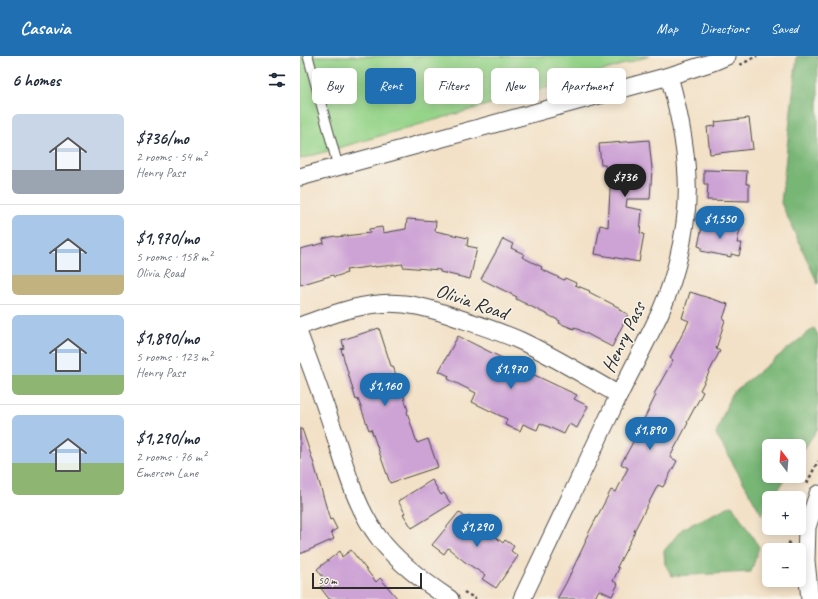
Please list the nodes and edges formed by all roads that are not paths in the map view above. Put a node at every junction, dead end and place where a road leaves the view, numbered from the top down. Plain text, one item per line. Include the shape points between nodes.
1 (308, 56) edge
2 (727, 56) edge
3 (669, 76) junction
4 (338, 166) junction
5 (300, 177) edge
6 (300, 326) edge
7 (300, 337) edge
8 (619, 395) junction
9 (818, 494) edge
10 (454, 594) edge
11 (522, 599) edge
12 (810, 599) edge

1 - 4 lane
2 - 3 street
3 - 4 street
3 - 8 street, Henry Pass via 684,141 688,191 686,222 661,312
4 - 5 street
6 - 8 street, Olivia Road via 358,307 379,304 419,306 521,341
7 - 10 street via 348,477 367,520 394,556 416,574
8 - 11 street, Henry Pass
9 - 12 street via 807,526 806,561

